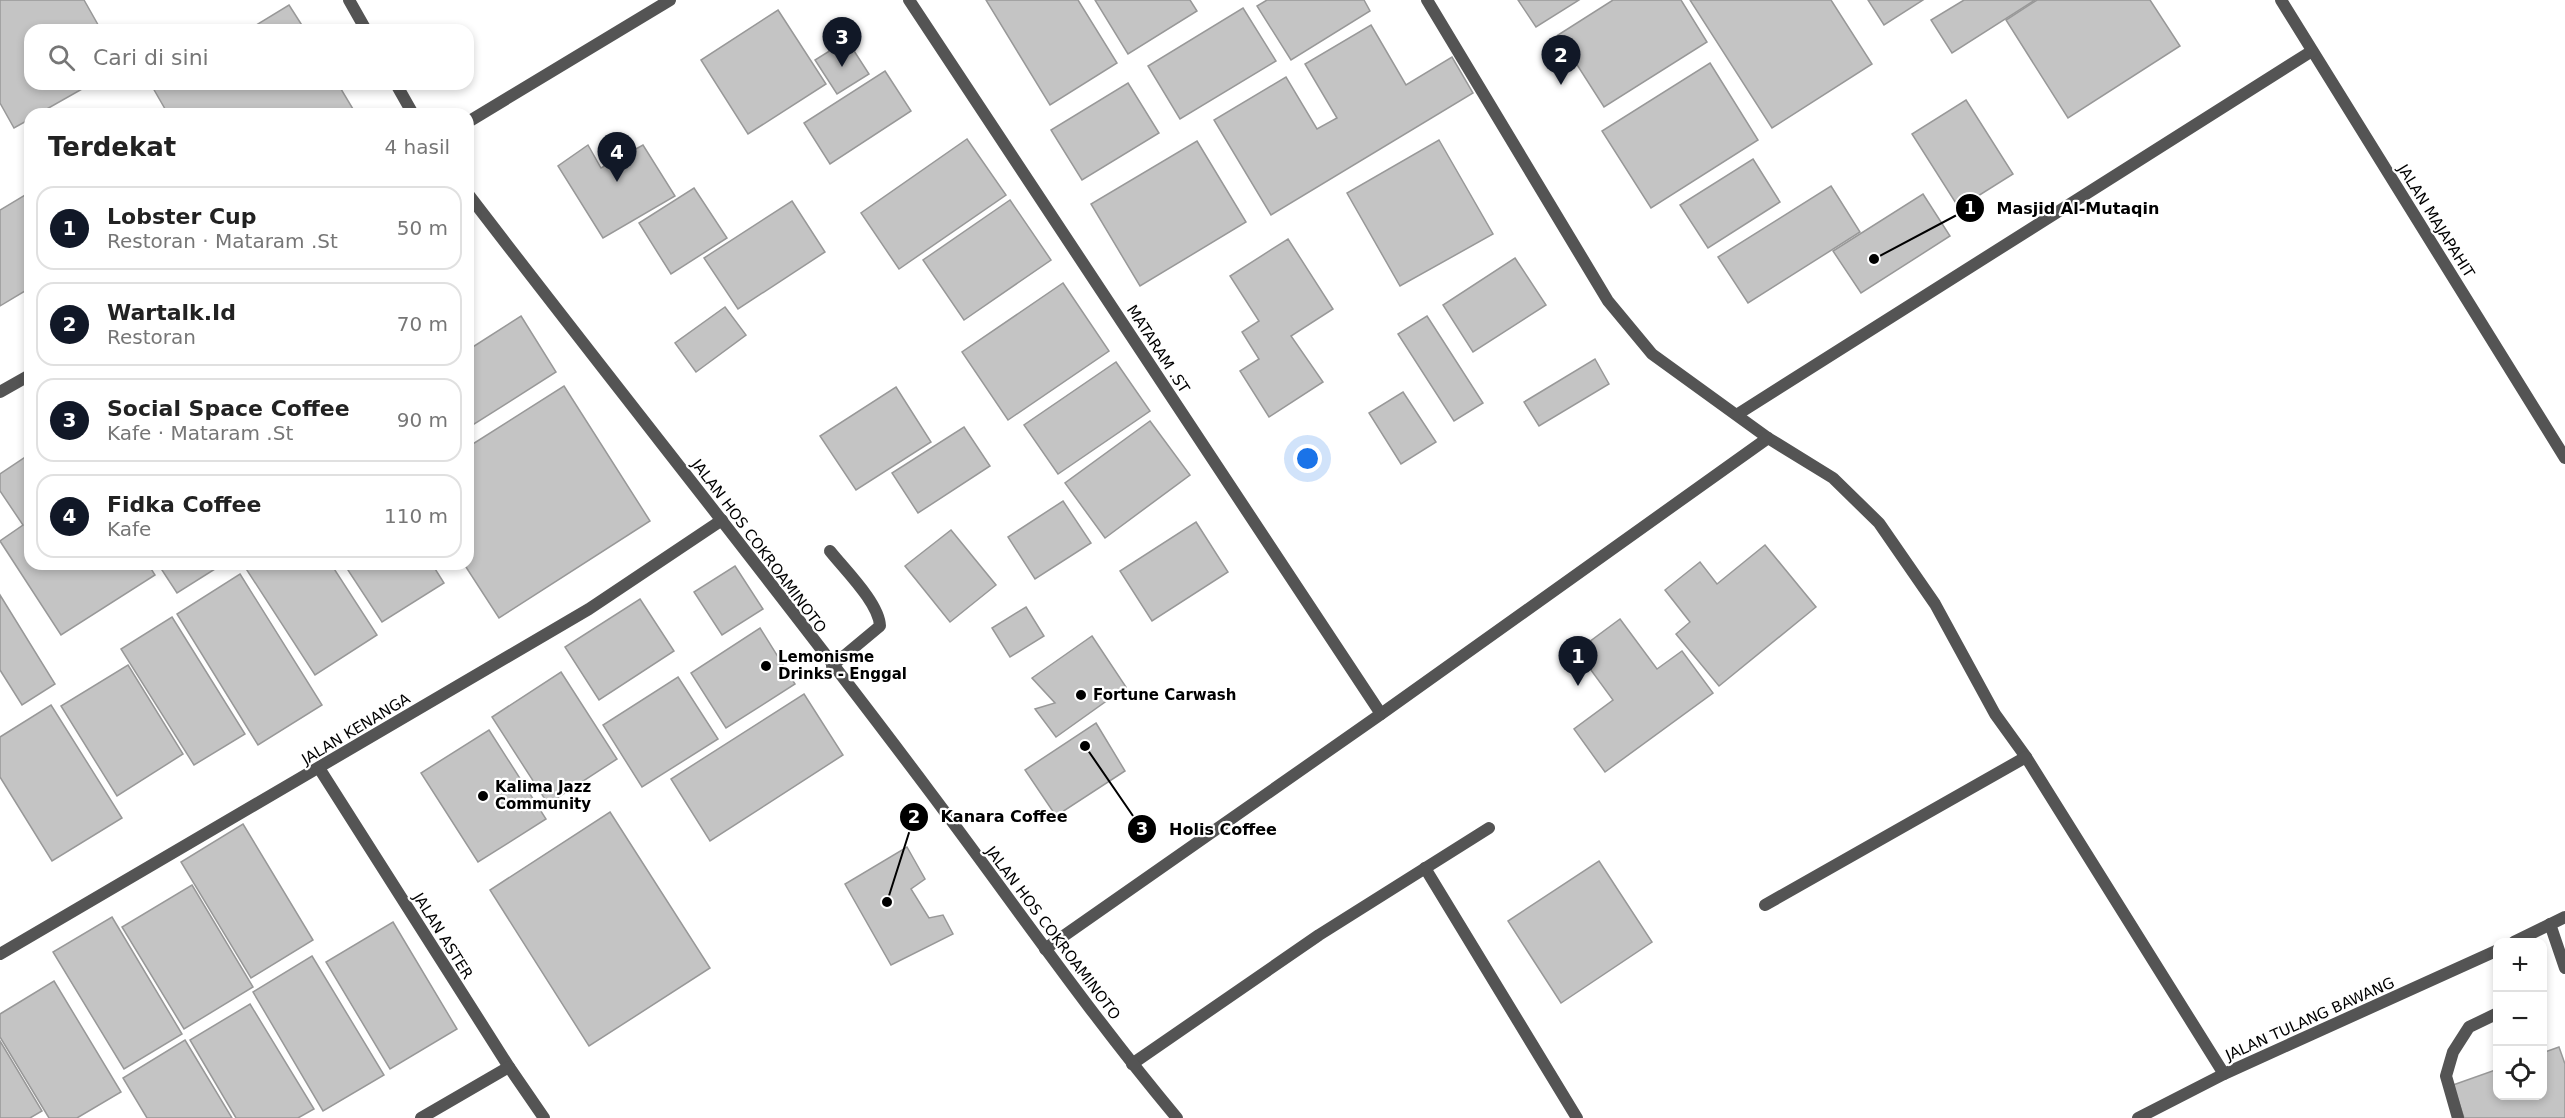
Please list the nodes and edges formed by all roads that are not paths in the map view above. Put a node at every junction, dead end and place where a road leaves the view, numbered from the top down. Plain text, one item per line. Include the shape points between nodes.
1 (350, 0) edge
2 (670, 0) edge
3 (909, 0) edge
4 (1426, 0) edge
5 (2281, 0) edge
6 (363, 24) edge
7 (2312, 51) junction
8 (399, 90) edge
9 (410, 108) edge
10 (474, 118) edge
11 (474, 202) edge
12 (24, 378) edge
13 (0, 392) edge
14 (1738, 414) junction
15 (1768, 438) junction
16 (2565, 458) edge
17 (722, 520) junction
18 (830, 551) dead end
19 (832, 666) junction
20 (1381, 714) junction
21 (2025, 757) junction
22 (319, 768) junction
23 (1489, 828) dead end
24 (1425, 868) junction
25 (1765, 905) dead end
26 (2565, 917) edge
27 (2550, 924) junction
28 (2522, 938) edge
29 (1045, 949) junction
30 (2493, 952) edge
31 (0, 954) edge
32 (2565, 968) edge
33 (2493, 1015) edge
34 (1132, 1064) junction
35 (509, 1067) junction
36 (2224, 1074) junction
37 (421, 1118) edge
38 (544, 1118) edge
39 (1177, 1118) edge
40 (1576, 1118) edge
41 (2138, 1118) edge
42 (2458, 1118) edge

1 - 6 street
2 - 10 street
3 - 20 street, MATARAM .ST
4 - 14 street via 1608,301 1652,354
5 - 7 street, JALAN MAJAPAHIT
7 - 14 street
7 - 16 street, JALAN MAJAPAHIT
8 - 9 street
11 - 17 street, JALAN HOS COKROAMINOTO
12 - 13 street
14 - 15 street
15 - 20 street
15 - 21 street via 1833,478 1879,523 1935,604 1995,714
17 - 19 street, JALAN HOS COKROAMINOTO
17 - 22 street, JALAN KENANGA via 589,609
18 - 19 street via 873,606 880,626
19 - 29 street, JALAN HOS COKROAMINOTO
20 - 29 street
21 - 25 street
21 - 36 street
22 - 31 street, JALAN KENANGA
22 - 35 street, JALAN ASTER
23 - 24 street
24 - 34 street via 1319,935
24 - 40 street
26 - 27 street
27 - 28 street
27 - 32 street
29 - 34 street, JALAN HOS COKROAMINOTO
30 - 36 street, JALAN TULANG BAWANG
33 - 42 street via 2469,1026 2453,1052 2446,1076
34 - 39 street, JALAN HOS COKROAMINOTO
35 - 37 street
35 - 38 street, JALAN ASTER
36 - 41 street, JALAN TULANG BAWANG

